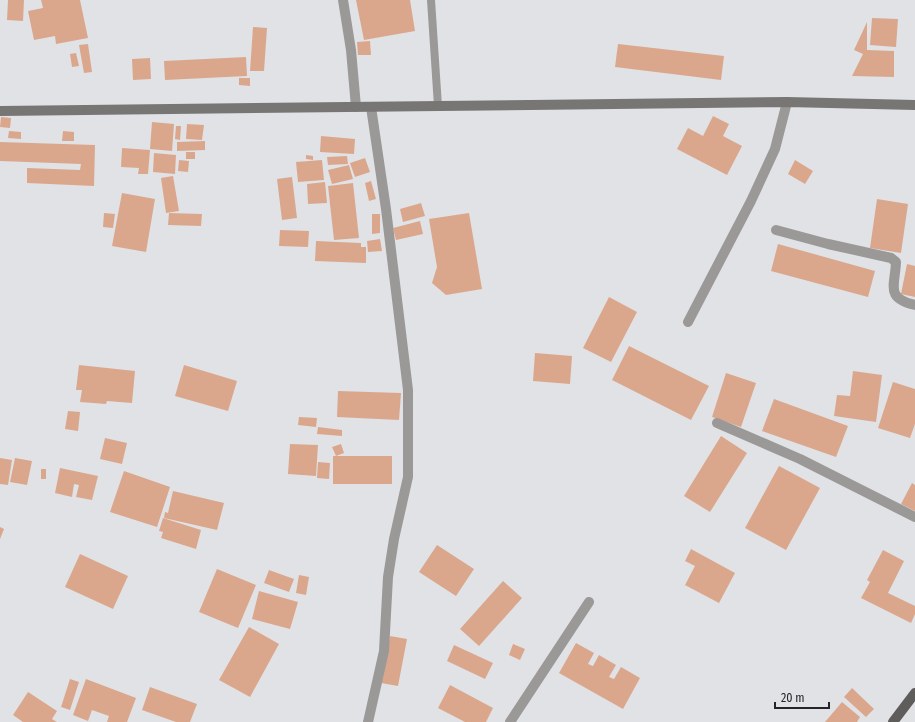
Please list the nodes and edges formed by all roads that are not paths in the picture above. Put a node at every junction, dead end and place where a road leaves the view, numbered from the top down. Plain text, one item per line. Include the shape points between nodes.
1 (343, 0) edge
2 (431, 0) edge
3 (787, 102) junction
4 (915, 105) edge
5 (438, 106) junction
6 (356, 107) junction
7 (371, 107) junction
8 (0, 110) edge
9 (776, 230) dead end
10 (915, 305) edge
11 (688, 322) dead end
12 (717, 423) dead end
13 (915, 517) edge
14 (589, 602) dead end
15 (915, 693) edge
16 (368, 722) edge
17 (510, 722) edge
18 (893, 722) edge

1 - 6 street
2 - 5 lane
3 - 4 street
3 - 5 street
3 - 11 street via 775,149
5 - 7 street
6 - 7 street
6 - 8 street
7 - 16 street via 408,390 408,477 388,578 384,651
9 - 10 street via 891,258 896,262 895,295 906,303
12 - 13 street via 800,459
14 - 17 street
15 - 18 main road

